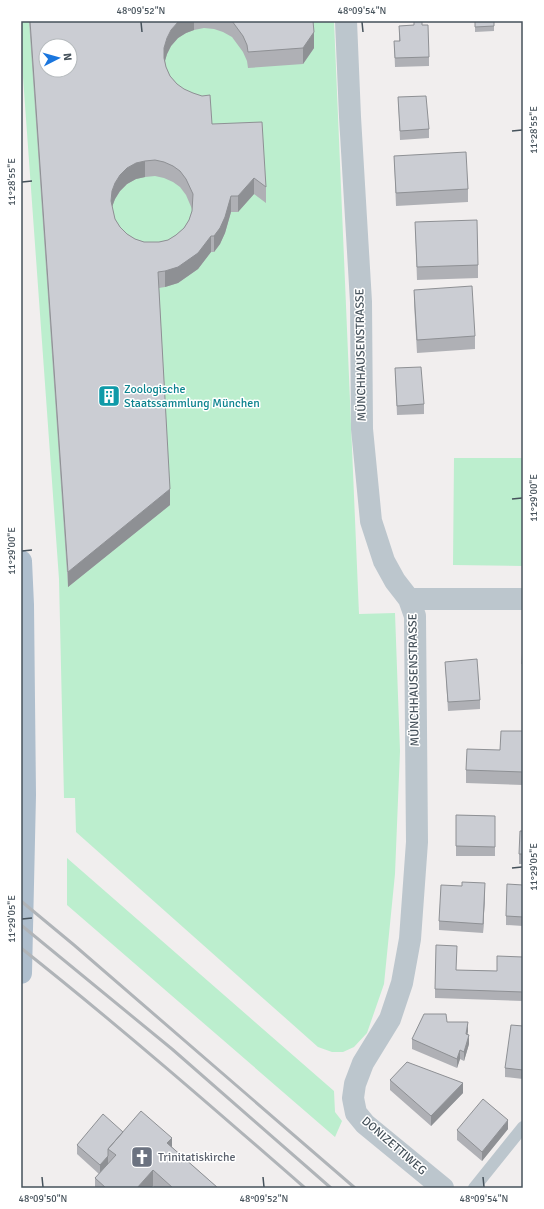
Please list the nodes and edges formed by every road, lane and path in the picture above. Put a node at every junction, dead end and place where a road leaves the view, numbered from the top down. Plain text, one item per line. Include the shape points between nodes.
1 (346, 21) edge
2 (21, 561) edge
3 (409, 599) junction
4 (523, 599) edge
5 (21, 973) edge
6 (353, 1098) joint
7 (523, 1127) edge
8 (444, 1188) edge
9 (474, 1188) edge

1 - 3 street, MÜNCHHAUSENSTRASSE via 361,302 362,429 370,516 384,561
2 - 5 main road via 25,796
3 - 4 street
3 - 6 street, MÜNCHHAUSENSTRASSE via 415,616 417,842 410,939 402,983 390,1019 363,1063
6 - 8 street, DONIZETTIWEG via 356,1113 364,1124
7 - 9 lane

